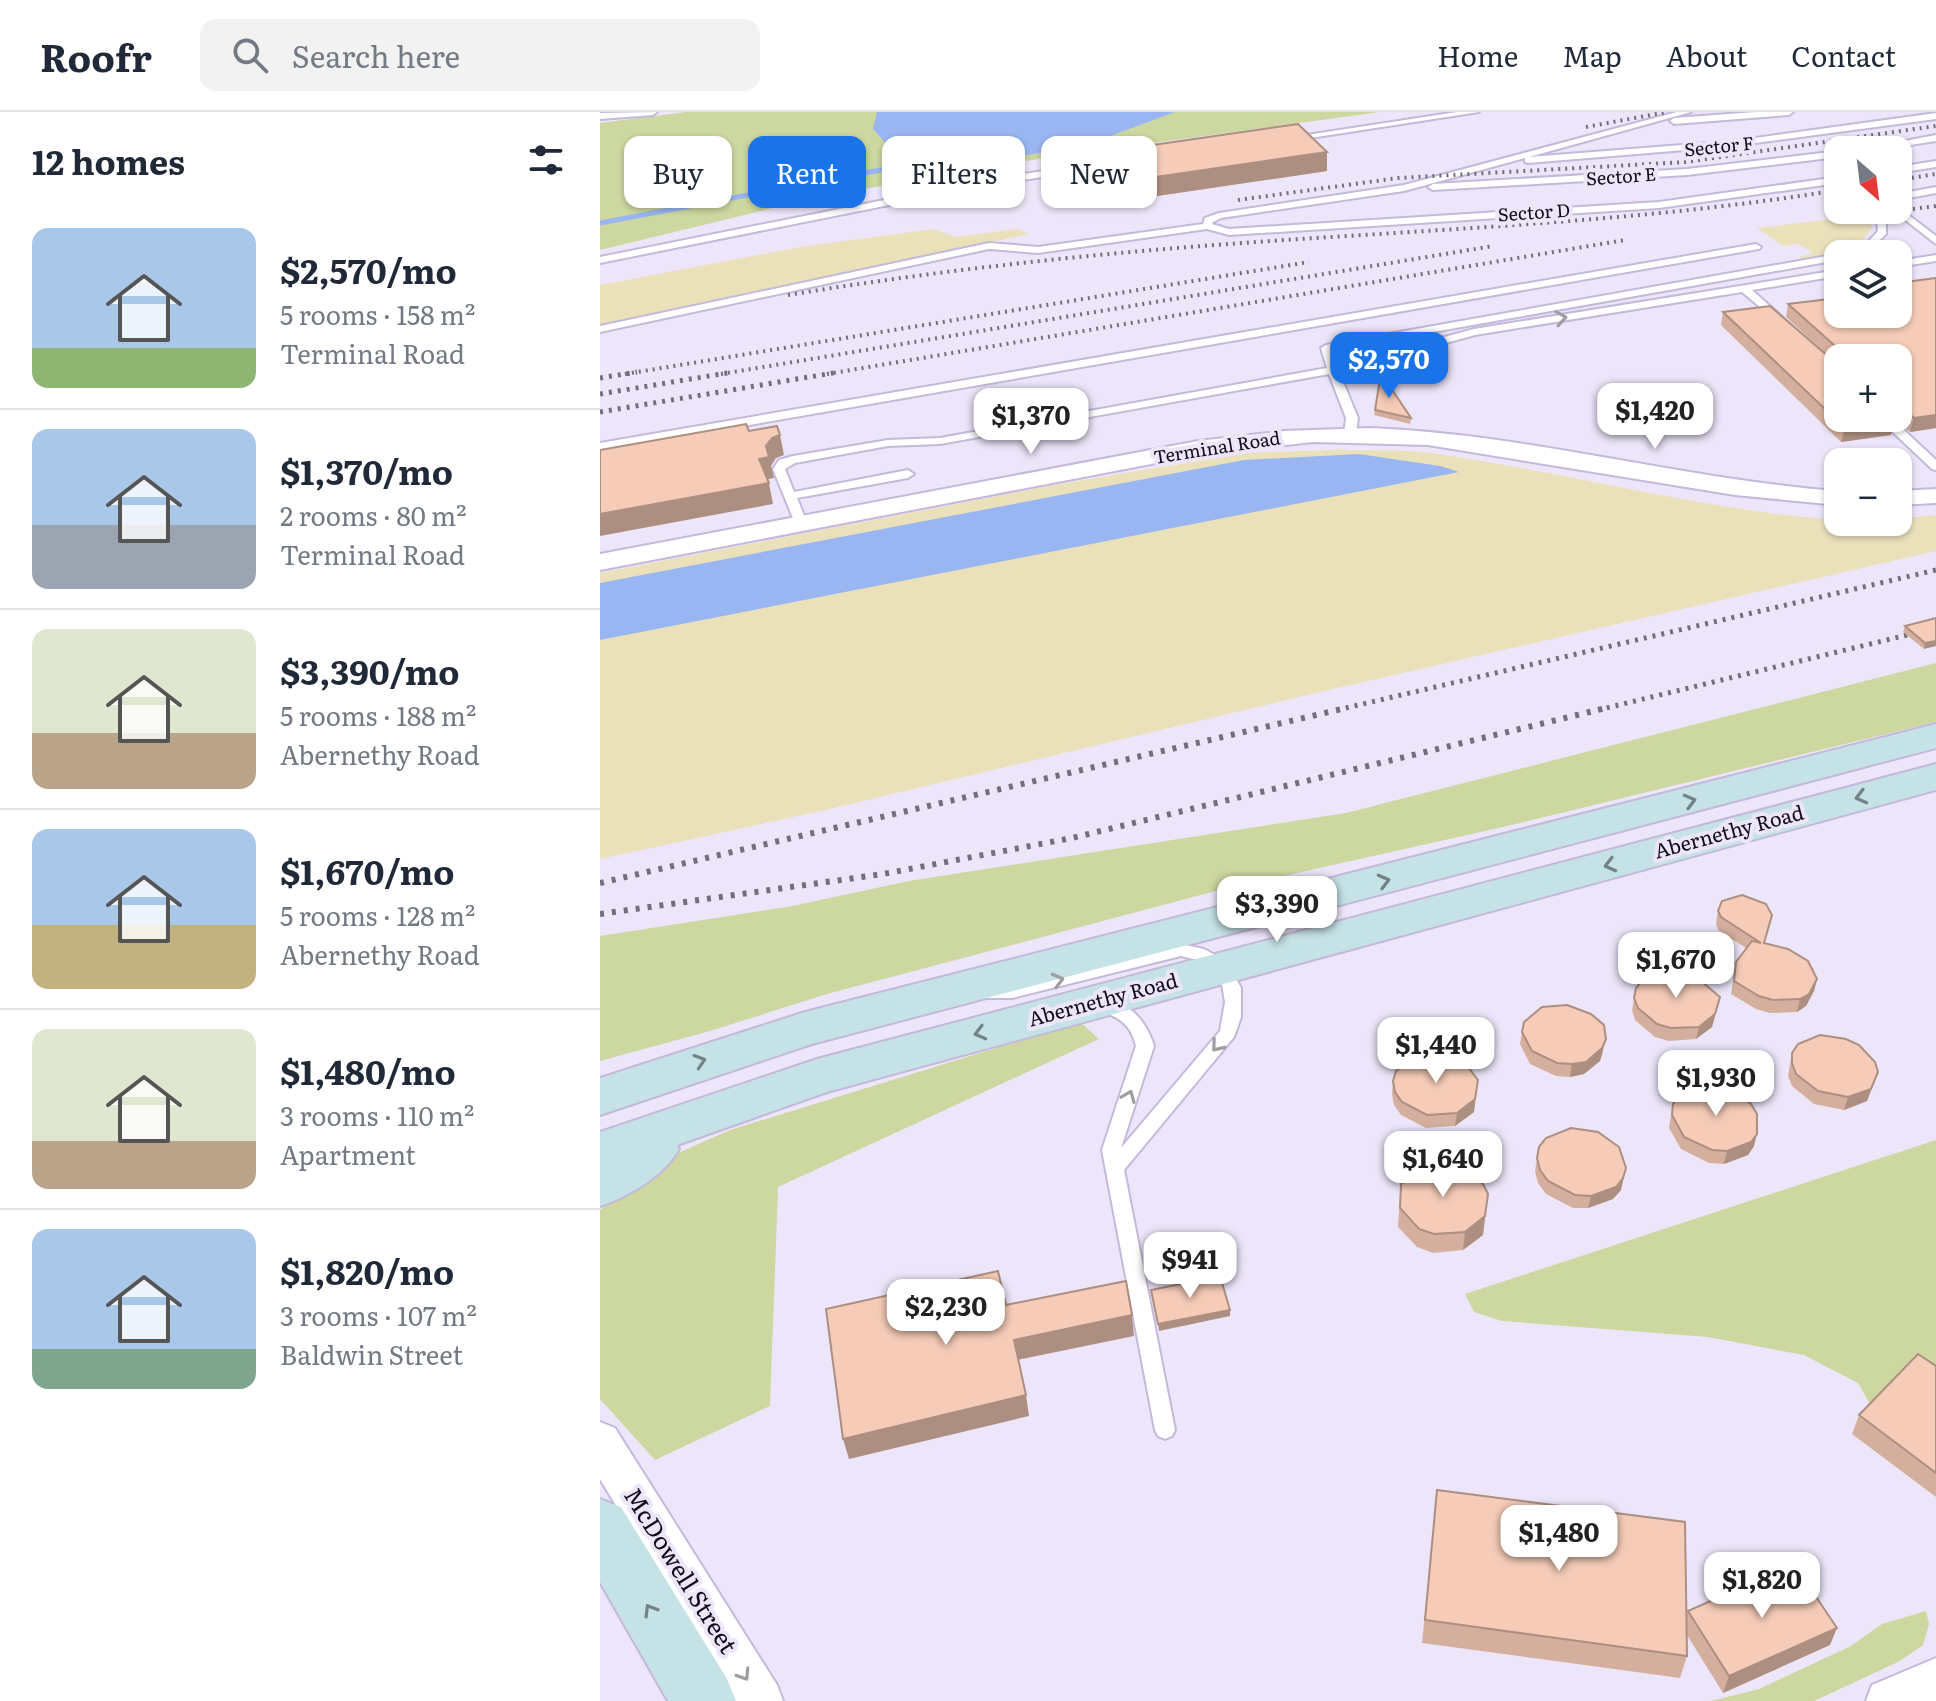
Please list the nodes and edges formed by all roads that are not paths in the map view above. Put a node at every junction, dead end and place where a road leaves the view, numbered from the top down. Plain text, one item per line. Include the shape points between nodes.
1 (653, 112) edge
2 (1475, 112) edge
3 (1687, 112) edge
4 (1789, 112) edge
5 (600, 116) edge
6 (1936, 116) edge
7 (1656, 123) junction
8 (1936, 138) edge
9 (1276, 140) edge
10 (1912, 142) edge
11 (1169, 155) edge
12 (1824, 156) edge
13 (1500, 161) junction
14 (1766, 164) junction
15 (1936, 164) edge
16 (1913, 168) joint
17 (1778, 171) dead end
18 (1789, 179) dead end
19 (1931, 179) edge
20 (1824, 182) edge
21 (1801, 186) junction
22 (1404, 188) junction
23 (1936, 190) edge
24 (1912, 194) edge
25 (1912, 221) edge
26 (1207, 226) junction
27 (1936, 241) edge
28 (1756, 247) dead end
29 (1936, 258) edge
30 (1824, 259) edge
31 (600, 260) edge
32 (1912, 262) edge
33 (1824, 275) edge
34 (1745, 289) junction
35 (600, 329) edge
36 (1792, 332) edge
37 (1333, 370) junction
38 (1899, 432) edge
39 (1350, 434) junction
40 (1467, 443) junction
41 (600, 447) edge
42 (1936, 466) edge
43 (908, 474) dead end
44 (1936, 483) edge
45 (1824, 484) edge
46 (1912, 484) edge
47 (790, 496) junction
48 (1936, 496) edge
49 (1824, 497) edge
50 (1912, 497) edge
51 (801, 523) junction
52 (600, 562) edge
53 (1936, 736) edge
54 (1936, 777) edge
55 (1224, 968) junction
56 (898, 1004) junction
57 (1071, 1009) junction
58 (652, 1077) junction
59 (600, 1088) edge
60 (755, 1096) junction
61 (600, 1097) edge
62 (600, 1152) edge
63 (1113, 1170) junction
64 (600, 1186) edge
65 (1165, 1430) dead end
66 (600, 1441) edge
67 (600, 1526) edge
68 (1936, 1681) edge
69 (704, 1701) edge
70 (760, 1701) edge
71 (1889, 1701) edge

1 - 5 lane
2 - 9 lane
3 - 7 lane
4 - 7 lane
6 - 13 lane, Sector F via 1677,152
7 - 13 lane
8 - 10 lane
11 - 31 lane via 989,182
12 - 14 lane, Sector E
13 - 22 lane
14 - 17 lane
14 - 22 lane, Sector E via 1617,178
15 - 16 lane
16 - 19 lane
18 - 21 lane
20 - 21 lane, Sector D
21 - 26 lane, Sector D via 1659,205 1229,232
22 - 26 lane via 1219,216
23 - 24 lane
25 - 27 lane
26 - 35 lane via 1038,250 989,246
28 - 41 lane
29 - 32 lane
30 - 37 lane via 1326,348
33 - 34 lane
34 - 36 lane
37 -> 34 lane via 1474,332
37 - 39 lane via 1352,418
37 - 47 lane via 940,441 888,443 793,460 779,469
38 - 42 lane
39 - 40 street, Terminal Road
39 - 51 street, Terminal Road via 1210,446
40 - 45 street
40 - 49 street, Terminal Road via 1739,489
43 - 47 lane
44 - 46 street
47 - 51 lane
48 - 50 street
51 - 52 street, Terminal Road
56 -> 53 main road, Abernethy Road
54 -> 55 main road, Abernethy Road
56 -> 55 lane via 1012,992 1181,950 1197,951
55 - 57 main road, Abernethy Road
55 -> 63 lane via 1234,990 1228,1033
58 -> 56 main road, Abernethy Road
57 -> 60 main road, Abernethy Road
63 -> 57 lane via 1111,1150 1143,1061 1143,1035 1135,1021 1111,1007
58 - 59 street
58 - 61 main road, Abernethy Road
60 - 62 main road, Abernethy Road
60 - 64 main road via 704,1117
63 - 65 lane
66 -> 70 street, McDowell Street
69 -> 67 main road
68 - 71 street

